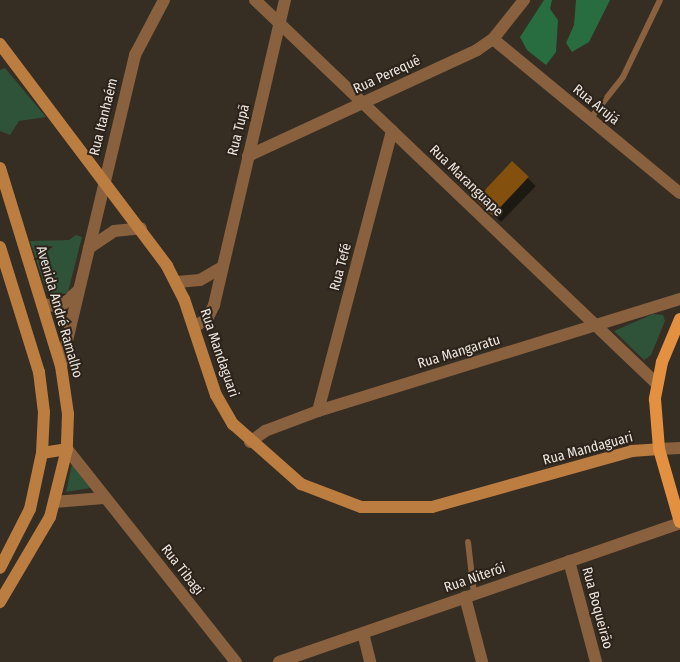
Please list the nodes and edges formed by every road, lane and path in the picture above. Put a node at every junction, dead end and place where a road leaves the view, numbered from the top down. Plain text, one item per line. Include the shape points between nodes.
1 (164, 0) edge
2 (255, 0) edge
3 (285, 0) edge
4 (524, 0) edge
5 (660, 0) edge
6 (280, 25) junction
7 (493, 39) junction
8 (0, 44) edge
9 (0, 60) edge
10 (14, 63) junction
11 (363, 103) junction
12 (590, 119) junction
13 (392, 131) junction
14 (248, 156) junction
15 (0, 168) edge
16 (104, 179) junction
17 (680, 193) edge
18 (141, 228) junction
19 (0, 247) edge
20 (89, 248) junction
21 (221, 268) junction
22 (177, 282) junction
23 (78, 291) junction
24 (680, 299) edge
25 (42, 304) junction
26 (680, 319) edge
27 (595, 325) junction
28 (194, 327) junction
29 (61, 366) junction
30 (656, 383) junction
31 (318, 411) junction
32 (250, 442) junction
33 (658, 448) junction
34 (680, 448) edge
35 (66, 449) junction
36 (42, 453) junction
37 (36, 488) junction
38 (104, 498) junction
39 (54, 502) junction
40 (680, 523) edge
41 (468, 542) dead end
42 (569, 561) junction
43 (0, 568) edge
44 (470, 596) junction
45 (0, 602) edge
46 (363, 633) junction
47 (236, 662) edge
48 (279, 662) edge
49 (370, 662) edge
50 (482, 662) edge
51 (596, 662) edge

1 - 16 street, Rua Itanhaém via 135,55
2 - 6 street, Rua Maranguape
3 - 6 street, Rua Tupã
4 - 7 street, Rua Perequê
5 - 12 lane via 623,77
6 - 11 street, Rua Maranguape
6 - 14 street, Rua Tupã
7 - 11 street, Rua Perequê
7 - 12 street, Rua Arujá
8 - 10 street, Rua Mandaguari
9 - 10 street
10 - 16 street, Rua Mandaguari
11 - 13 street, Rua Maranguape
11 - 14 street, Rua Perequê
12 - 17 street, Rua Arujá
13 - 27 street, Rua Maranguape
13 - 31 street, Rua Tefé
14 - 21 street, Rua Tupã
15 - 25 street, Avenida André Ramalho
16 - 18 street, Rua Mandaguari
16 - 20 street, Rua Itanhaém
18 - 20 street via 114,231
18 - 22 street, Rua Mandaguari
19 - 36 street via 39,372
20 - 23 street, Rua Itanhaém
21 - 22 street via 200,280
21 - 28 street, Rua Tupã via 212,313
22 - 28 street, Rua Mandaguari
23 - 25 street via 60,307
23 - 29 street, Rua Itanhaém
24 - 27 street, Rua Mangaratu
25 - 29 street, Avenida André Ramalho
26 - 30 main road
27 - 30 street, Rua Maranguape
27 - 31 street, Rua Mangaratu
28 - 32 street, Rua Mandaguari via 216,395
29 - 35 street, Avenida André Ramalho
30 - 33 main road
31 - 32 street, Rua Mangaratu via 265,431
32 - 33 street, Rua Mandaguari via 318,493 361,507 404,510 463,500 632,451
33 - 34 street
33 - 40 main road
35 - 36 street
35 - 38 street, Rua Tibagi
35 - 39 street, Avenida André Ramalho
36 - 37 street
37 - 39 street
37 - 43 street via 22,530
38 - 39 street
38 - 47 street, Rua Tibagi
39 - 45 street, Avenida André Ramalho via 36,546
40 - 42 street, Rua Niterói
41 - 44 lane
42 - 44 street, Rua Niterói
42 - 51 street, Rua Boqueirão
44 - 46 street, Rua Niterói
44 - 50 street
46 - 48 street, Rua Niterói
46 - 49 street

